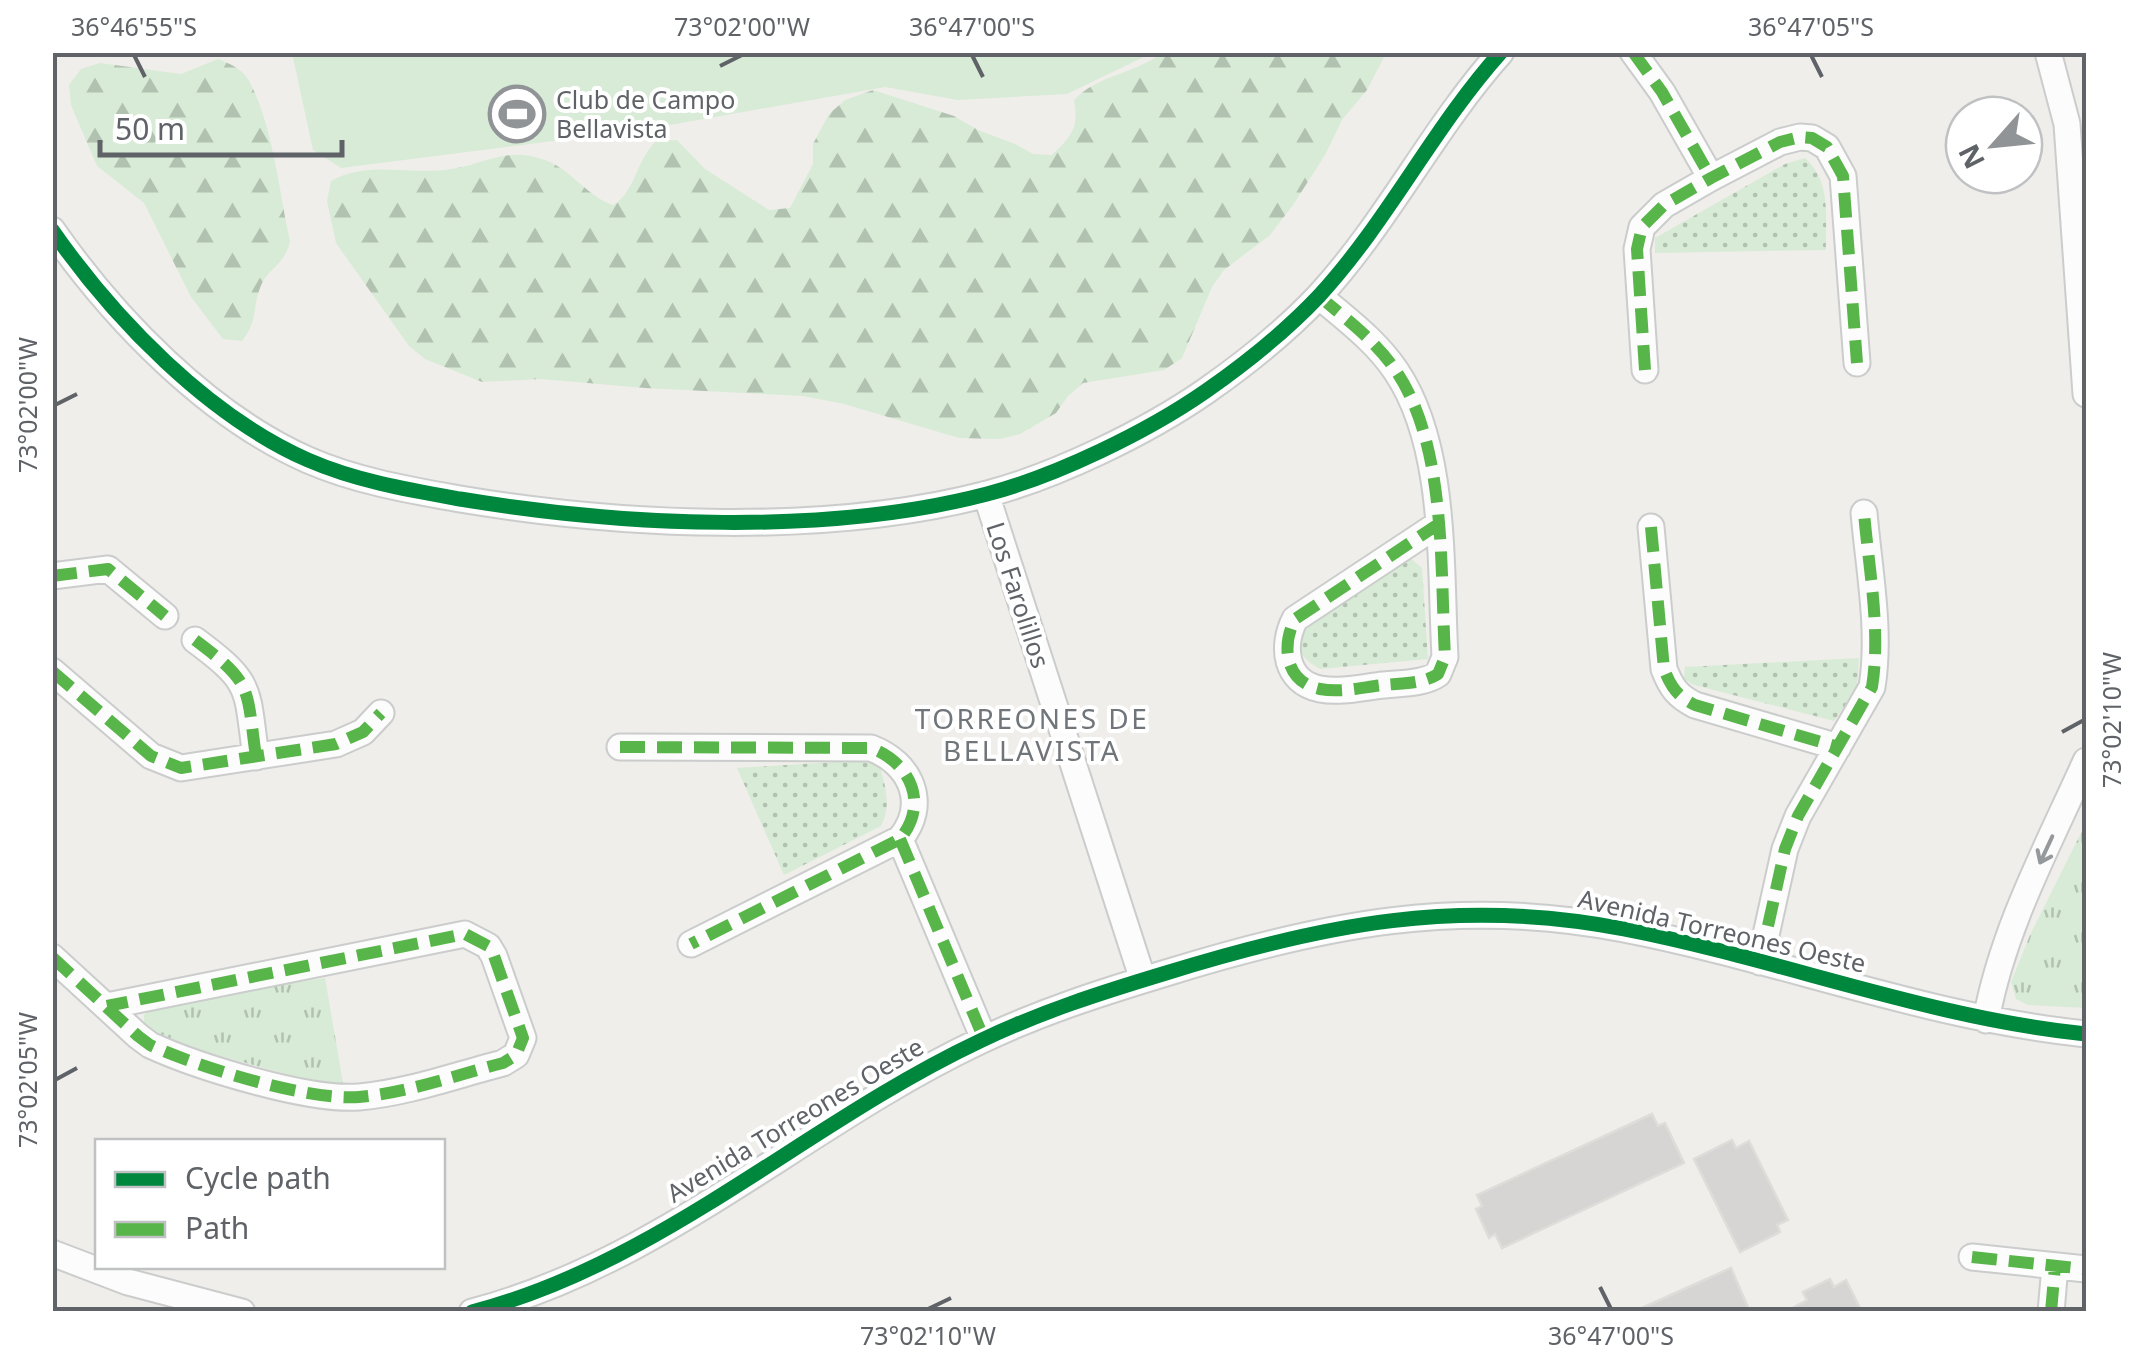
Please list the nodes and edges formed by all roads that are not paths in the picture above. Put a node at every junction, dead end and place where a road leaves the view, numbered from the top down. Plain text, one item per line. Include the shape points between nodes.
1 (1502, 52) edge
2 (1633, 52) edge
3 (2048, 52) edge
4 (1712, 178) junction
5 (52, 230) edge
6 (1319, 296) junction
7 (1857, 362) dead end
8 (1645, 370) dead end
9 (2086, 394) edge
10 (986, 494) junction
11 (1864, 513) dead end
12 (1437, 526) junction
13 (1650, 527) dead end
14 (52, 576) edge
15 (165, 616) dead end
16 (195, 640) dead end
17 (52, 670) edge
18 (380, 713) dead end
19 (620, 747) dead end
20 (1838, 747) junction
21 (256, 757) junction
22 (2086, 762) edge
23 (900, 839) junction
24 (691, 944) dead end
25 (52, 958) edge
26 (1760, 962) junction
27 (1143, 980) junction
28 (107, 1006) junction
29 (1986, 1020) junction
30 (2086, 1034) edge
31 (984, 1039) junction
32 (52, 1253) edge
33 (1972, 1256) dead end
34 (2055, 1266) junction
35 (2086, 1269) edge
36 (242, 1312) edge
37 (472, 1312) edge
38 (2050, 1312) edge

1 - 6 street
2 - 4 street
3 - 9 street via 2067,124
4 - 7 street via 1790,138 1812,138 1833,154 1843,176
4 - 8 street via 1656,212 1638,234
5 - 10 street via 125,321 220,405 278,445 355,476 502,506 638,519 828,518
6 - 10 street via 1203,393 1056,470
6 - 12 street via 1376,347 1411,397 1428,442
10 - 27 street, Los Farolillos
11 - 20 street via 1876,664 1862,710
12 - 12 street via 1445,657 1438,674 1420,682 1336,690 1302,680 1286,656 1295,619
13 - 20 street via 1664,669 1672,688 1695,705
14 - 15 street via 108,569
16 - 21 street via 243,680
17 - 21 street via 160,762 191,768
18 - 21 street via 350,739
19 - 23 street via 872,748 897,761 913,786 914,817
20 - 26 street via 1785,849
22 -> 29 street via 2002,951
23 - 24 street
23 - 31 street
25 - 28 street
26 - 27 street, Avenida Torreones Oeste via 1576,921 1464,915 1322,930
26 - 29 street, Avenida Torreones Oeste
27 - 31 street, Avenida Torreones Oeste
28 - 28 street via 166,1052 325,1096 375,1095 503,1063 516,1055 523,1038 494,956 465,934
29 - 30 street, Avenida Torreones Oeste
31 - 37 street, Avenida Torreones Oeste via 864,1103 639,1244 548,1288
32 - 36 street via 128,1282
33 - 34 street
34 - 35 street
34 - 38 street

